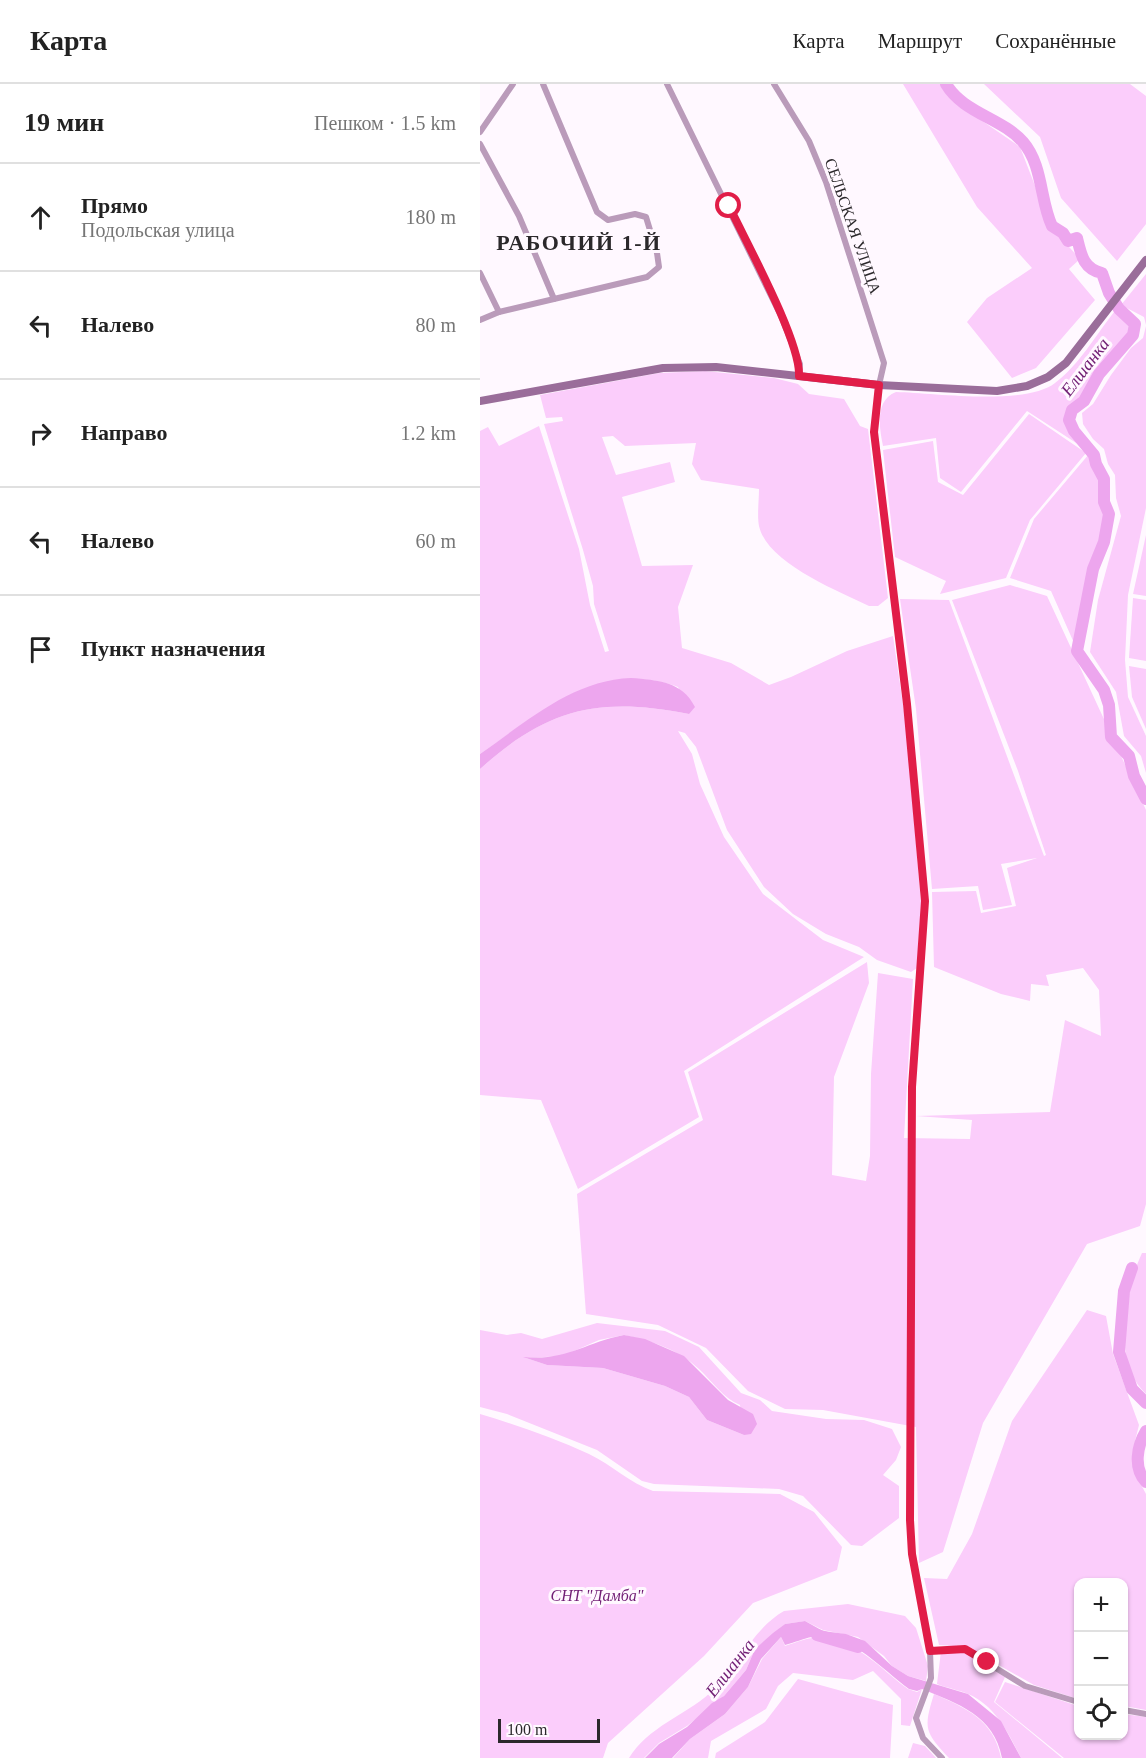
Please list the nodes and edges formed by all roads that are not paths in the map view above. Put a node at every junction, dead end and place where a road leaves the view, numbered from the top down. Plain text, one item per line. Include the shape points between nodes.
1 (513, 84) edge
2 (543, 84) edge
3 (667, 84) edge
4 (774, 84) edge
5 (480, 132) edge
6 (480, 144) edge
7 (1146, 260) edge
8 (480, 273) edge
9 (554, 299) junction
10 (499, 312) junction
11 (480, 320) edge
12 (799, 376) junction
13 (879, 385) junction
14 (480, 401) edge
15 (930, 1651) junction
16 (1074, 1701) edge
17 (1128, 1711) edge
18 (1146, 1714) edge
19 (942, 1758) edge

1 - 5 street
2 - 9 street via 597,212 608,220 635,214 646,217 659,261 657,271 647,277
3 - 12 street via 781,316 800,364
4 - 13 street, СЕЛЬСКАЯ УЛИЦА via 809,141 826,182 884,363
6 - 9 street via 519,216
7 - 13 main road via 1066,363 1048,377 1028,386 998,391
8 - 10 street
9 - 10 street
10 - 11 street
12 - 13 main road
12 - 14 main road via 716,367 663,368
13 - 15 street, СЕЛЬСКАЯ УЛИЦА via 874,432 907,704 925,901 912,1087 910,1520 912,1554
15 - 16 street via 965,1649 1025,1686
15 - 19 street, СЕЛЬСКАЯ УЛИЦА via 931,1678 916,1718 917,1727
17 - 18 street

